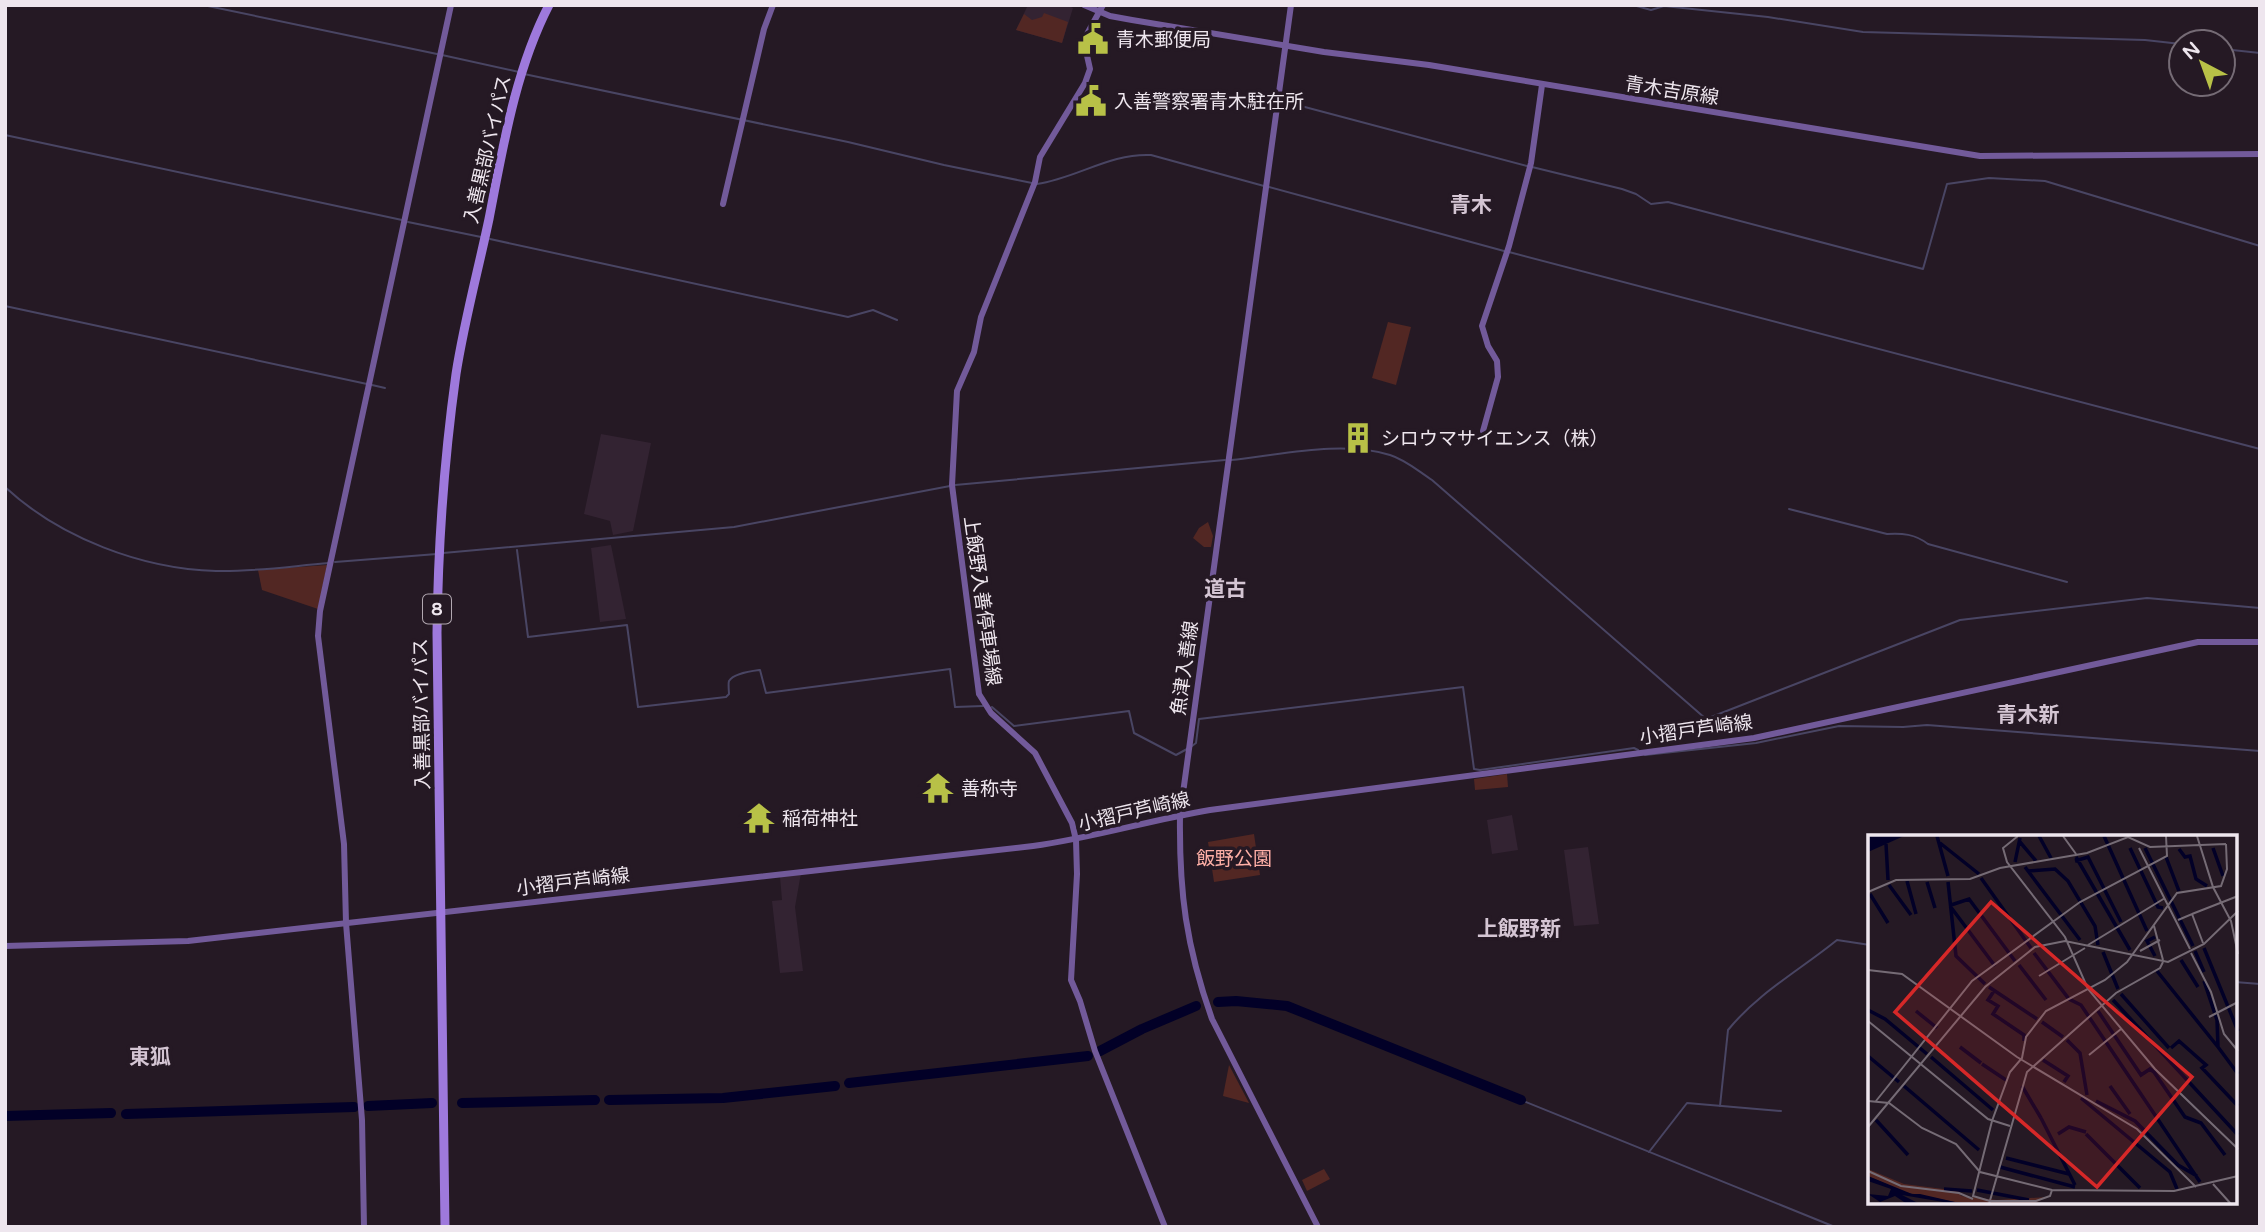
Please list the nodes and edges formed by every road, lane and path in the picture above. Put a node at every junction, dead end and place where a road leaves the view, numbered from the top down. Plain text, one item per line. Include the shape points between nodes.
1 (451, 5) edge
2 (549, 5) edge
3 (773, 5) edge
4 (1084, 5) edge
5 (1291, 5) edge
6 (1101, 9) edge
7 (1284, 45) junction
8 (1542, 85) junction
9 (2260, 154) edge
10 (723, 204) dead end
11 (1483, 431) dead end
12 (2260, 642) edge
13 (1180, 816) junction
14 (1076, 840) junction
15 (441, 912) junction
16 (346, 923) junction
17 (5, 946) edge
18 (364, 1227) edge
19 (445, 1227) edge
20 (1165, 1227) edge
21 (1318, 1227) edge

1 - 16 main road via 320,611 318,636 344,848
2 - 15 highway, 入善黒部バイパス / 8 via 523,70 505,135 456,373 445,463 438,584
3 - 10 main road
4 - 6 main road, 青木吉原線
5 - 7 main road, 魚津入善線
6 - 7 main road, 青木吉原線 via 1121,18
6 - 14 main road, 上飯野入善停車場線 via 1087,34 1090,69 1086,83 1040,157 1035,182 959,383 952,485 981,700 1035,753 1066,809
7 - 8 main road, 青木吉原線
7 - 13 main road, 魚津入善線
8 - 9 main road, 青木吉原線 via 1991,158
8 - 11 main road via 1531,163 1482,326 1497,361
12 - 13 main road, 小摺戸芦崎線 via 2176,646 1754,738
13 - 14 main road, 小摺戸芦崎線
13 - 21 main road, 魚津入善線 via 1180,884 1199,985
14 - 15 main road, 小摺戸芦崎線
14 - 20 main road, 上飯野入善停車場線 via 1071,980
15 - 16 main road, 小摺戸芦崎線
15 - 19 highway, 入善黒部バイパス / 8
16 - 17 main road, 小摺戸芦崎線 via 188,941
16 - 18 main road via 362,1120

